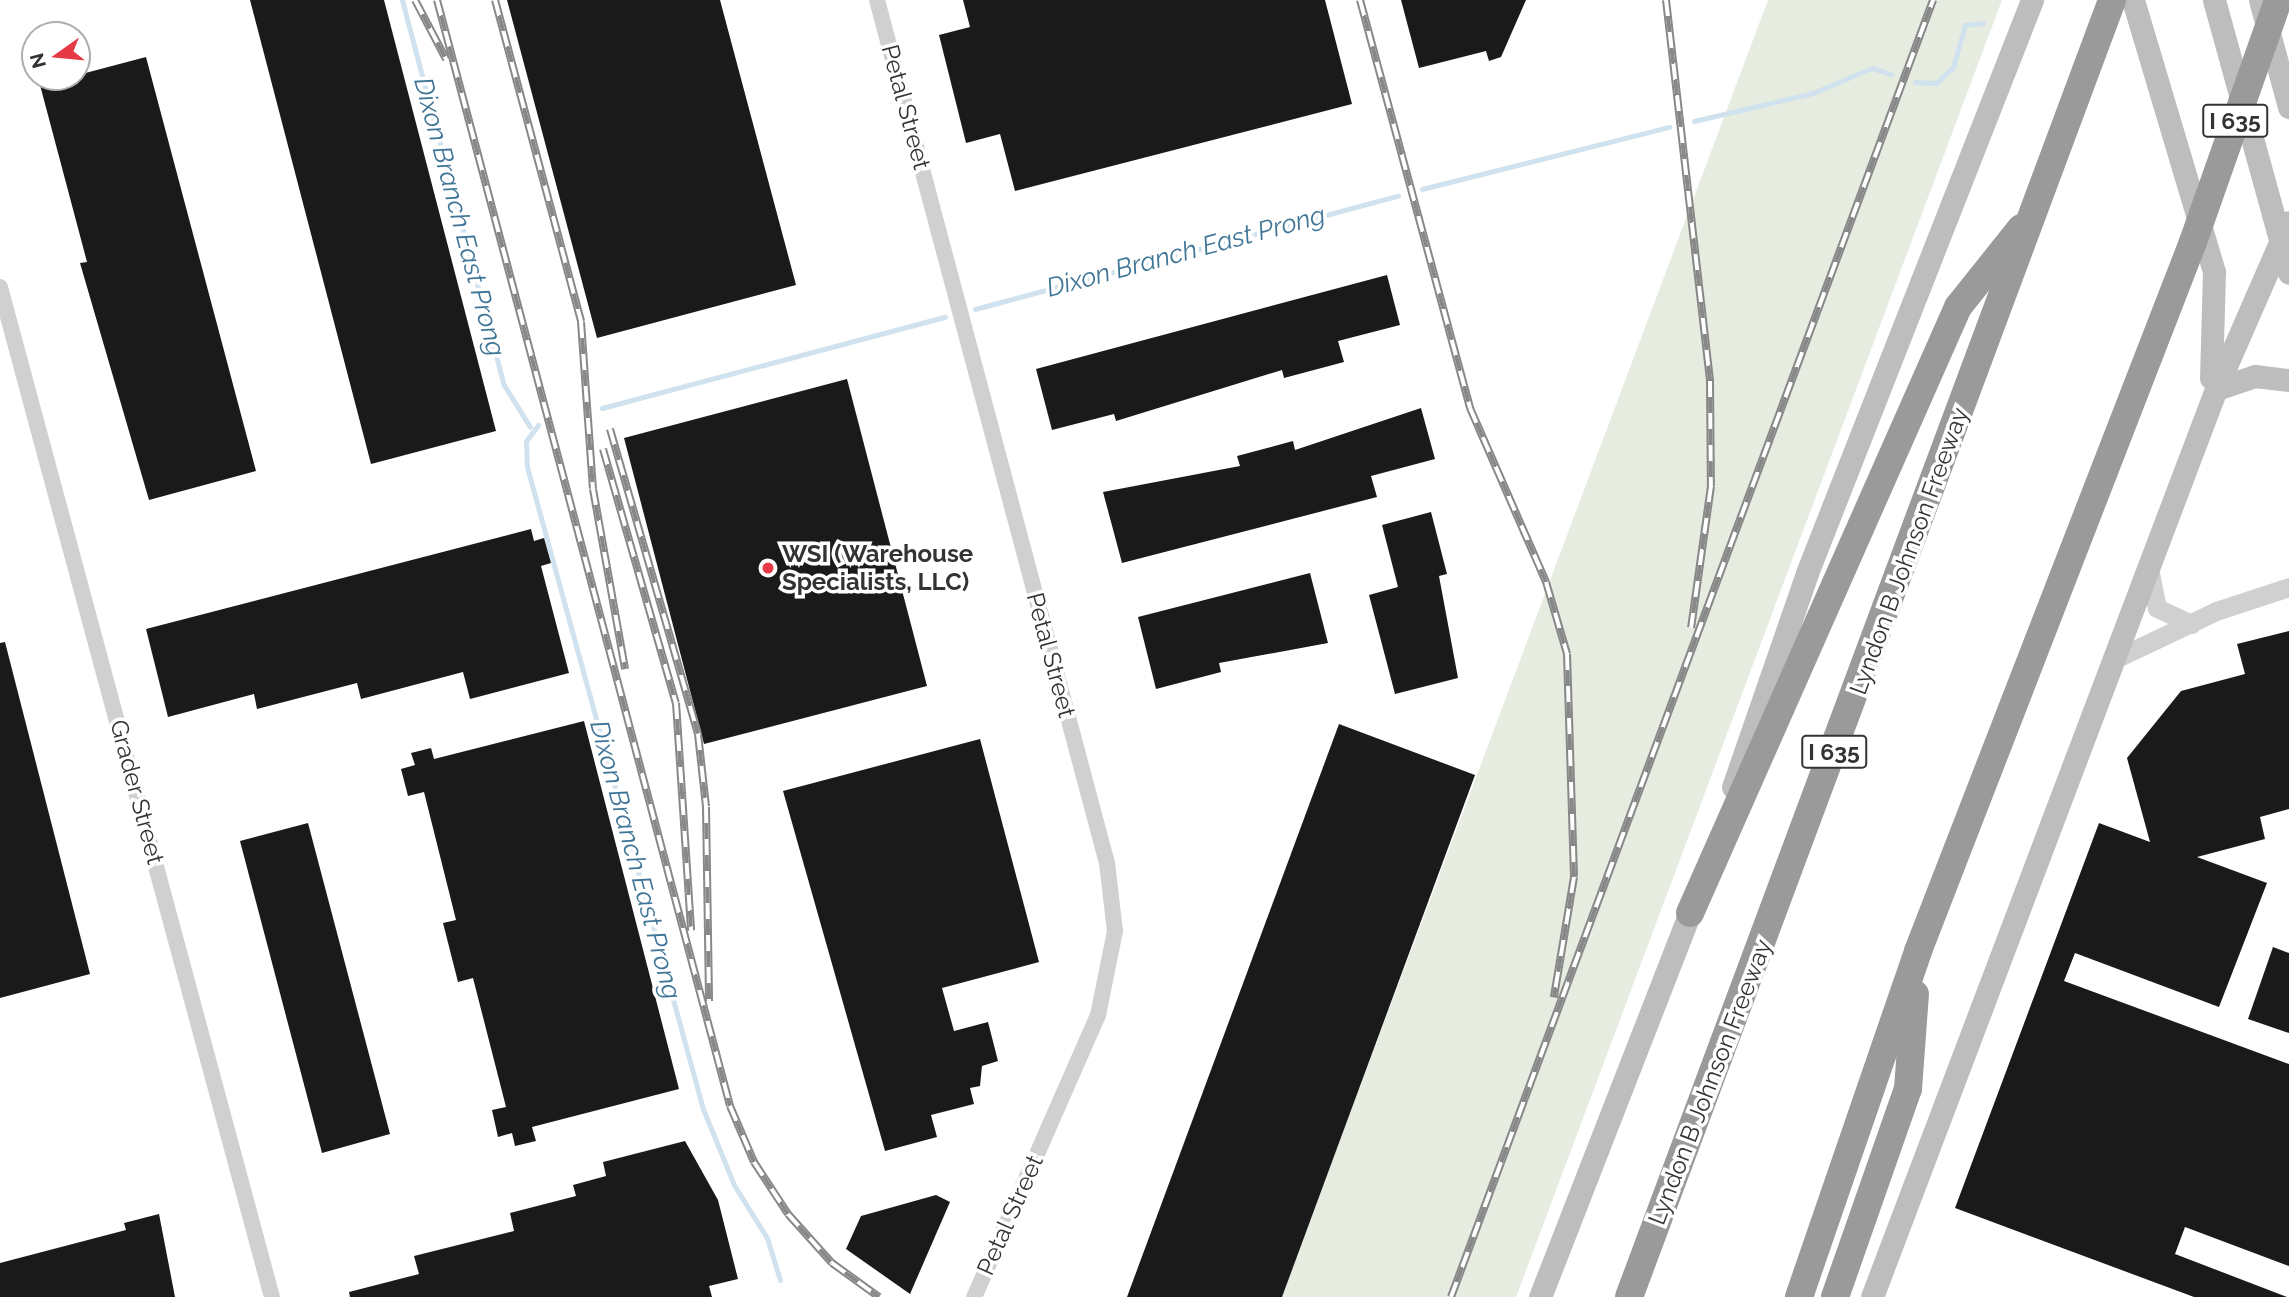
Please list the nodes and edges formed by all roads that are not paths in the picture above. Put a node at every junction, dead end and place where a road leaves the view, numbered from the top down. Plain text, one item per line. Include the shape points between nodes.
1 (877, 0) edge
2 (2032, 0) edge
3 (2214, 0) edge
4 (2260, 0) edge
5 (2278, 0) edge
6 (2118, 1) edge
7 (2289, 107) edge
8 (2038, 206) junction
9 (2285, 232) edge
10 (2289, 274) edge
11 (0, 287) edge
12 (2289, 380) edge
13 (2216, 389) junction
14 (2203, 426) junction
15 (2149, 567) junction
16 (2289, 587) edge
17 (2191, 624) junction
18 (2115, 659) junction
19 (1690, 913) junction
20 (1918, 950) junction
21 (272, 1297) edge
22 (974, 1297) edge
23 (1540, 1297) edge
24 (1629, 1297) edge
25 (1799, 1297) edge
26 (1835, 1297) edge
27 (1872, 1297) edge

1 - 22 street, Petal Street via 1107,863 1115,930 1098,1016
2 - 19 main road via 1807,573
3 - 9 main road
4 - 7 main road
5 - 20 highway, I 635, bridge via 2193,242
6 - 8 highway, Lyndon B Johnson Freeway / I 635
6 - 14 main road via 2214,272 2216,349
8 - 19 highway via 1958,307
8 - 24 highway, Lyndon B Johnson Freeway / I 635
9 - 10 main road
9 - 13 main road
11 - 21 street, Grader Street
12 - 13 main road via 2255,376
13 - 14 main road
14 - 15 main road
15 - 17 street via 2157,608
15 - 18 main road
16 - 17 street
17 - 18 street
18 - 27 main road
19 - 23 main road
20 - 25 highway, I 635
20 - 26 highway via 1908,1089

